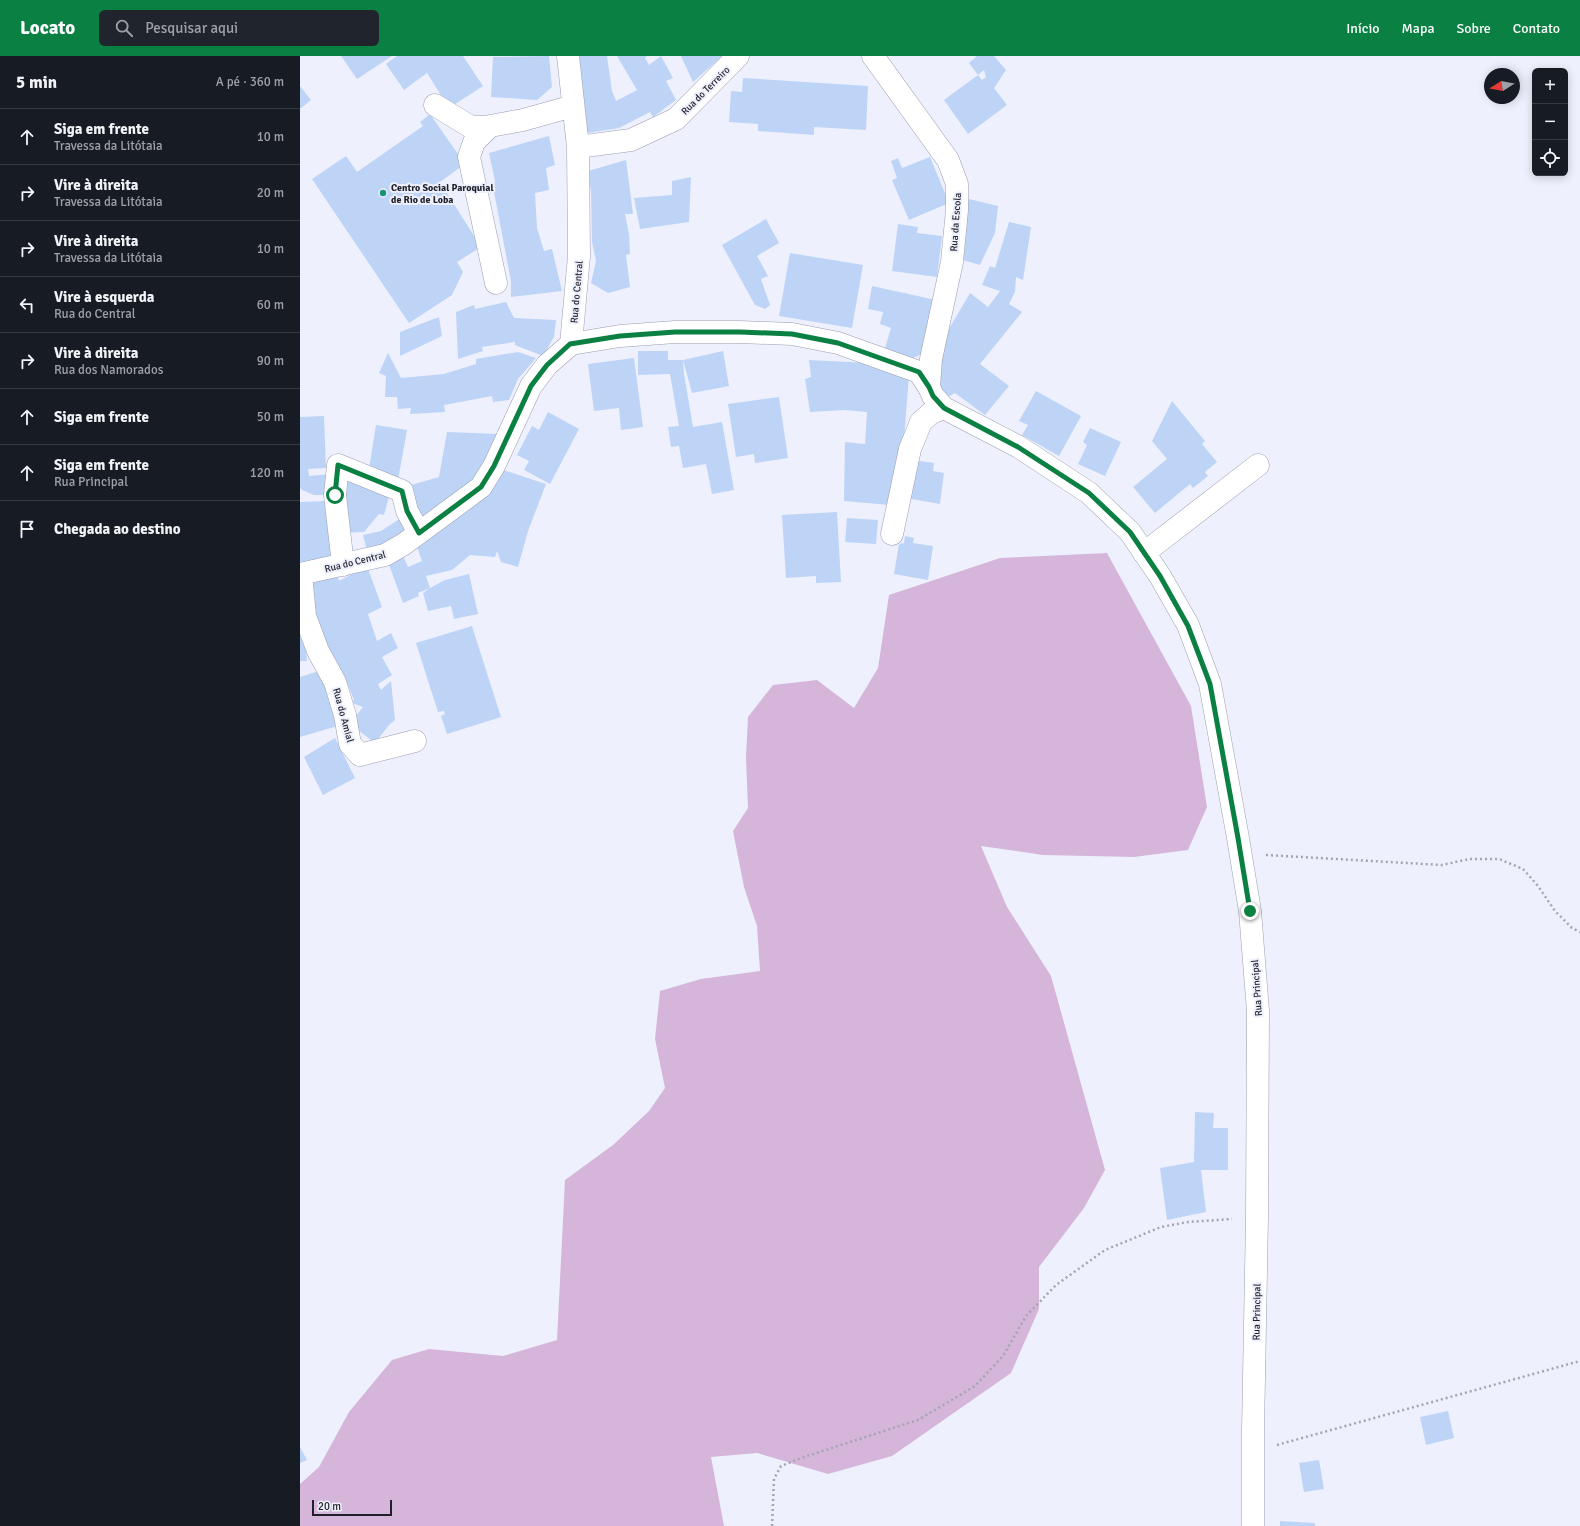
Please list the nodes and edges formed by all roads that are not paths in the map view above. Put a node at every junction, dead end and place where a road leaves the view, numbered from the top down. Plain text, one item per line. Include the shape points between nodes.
1 (568, 56) edge
2 (738, 56) edge
3 (873, 56) edge
4 (435, 106) dead end
5 (573, 106) junction
6 (490, 126) junction
7 (578, 147) junction
8 (496, 283) dead end
9 (570, 344) junction
10 (929, 387) junction
11 (944, 408) junction
12 (1258, 465) dead end
13 (419, 533) junction
14 (892, 534) dead end
15 (1144, 553) junction
16 (343, 565) junction
17 (301, 574) edge
18 (416, 741) dead end
19 (1253, 1526) edge

1 - 5 street, Rua do Central
2 - 7 street, Rua do Terreiro via 676,119 631,140
3 - 10 street, Rua da Escola via 933,137 948,160 957,184 952,262 931,359
4 - 6 street via 471,127
5 - 6 street
5 - 7 street, Rua do Central
6 - 8 street via 474,142 469,157
7 - 9 street, Rua do Central via 579,256
9 - 10 street via 620,336 675,332 792,334 838,343 919,372
9 - 13 street, Rua do Central via 547,365 531,386 494,466 481,487
10 - 11 street
11 - 14 street via 931,413 921,422 910,449
11 - 15 street, Rua Principal via 1018,447 1089,493 1130,532
12 - 15 street
13 - 16 street, Rua do Central via 385,556
13 - 16 street via 407,511 402,491 338,465 335,495
15 - 19 street, Rua Principal via 1188,626 1210,684 1250,911 1258,1011
16 - 17 street, Rua do Central
17 - 18 street, Rua do Amial via 305,616 318,651 335,682 350,744 360,755

